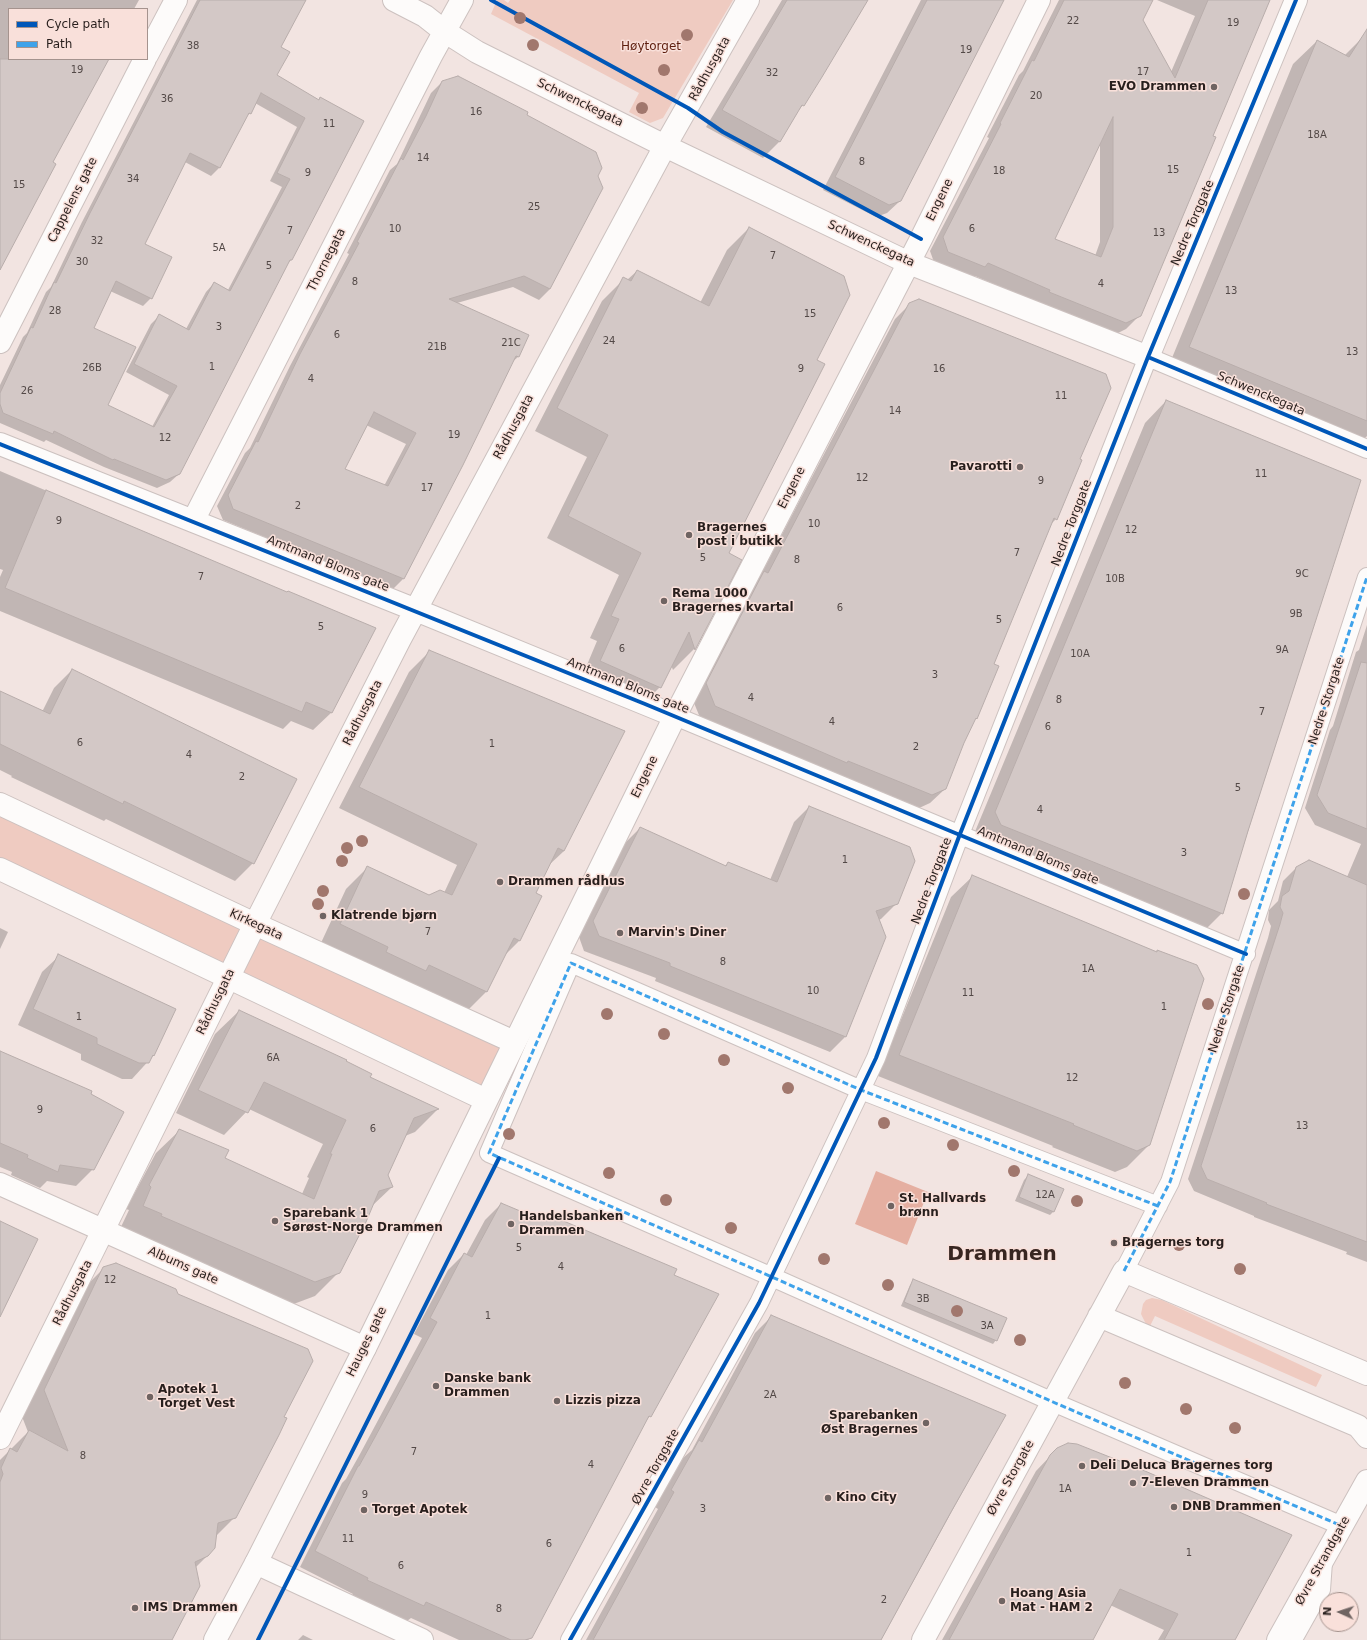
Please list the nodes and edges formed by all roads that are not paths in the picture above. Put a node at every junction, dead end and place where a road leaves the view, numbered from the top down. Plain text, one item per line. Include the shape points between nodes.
1 (176, 0) edge
2 (394, 0) edge
3 (462, 0) edge
4 (748, 0) edge
5 (1039, 0) edge
6 (1296, 0) edge
7 (444, 31) junction
8 (148, 54) edge
9 (144, 60) edge
10 (666, 146) junction
11 (909, 262) junction
12 (0, 342) edge
13 (1148, 357) junction
14 (0, 444) edge
15 (1367, 449) edge
16 (193, 521) junction
17 (1367, 577) edge
18 (416, 610) junction
19 (675, 716) junction
20 (0, 804) edge
21 (960, 834) junction
22 (0, 869) edge
23 (255, 924) junction
24 (1246, 954) junction
25 (228, 977) junction
26 (514, 1042) junction
27 (861, 1090) junction
28 (486, 1100) junction
29 (0, 1184) edge
30 (1158, 1206) junction
31 (104, 1230) junction
32 (1124, 1271) junction
33 (772, 1277) junction
34 (1099, 1316) junction
35 (365, 1348) junction
36 (1367, 1374) edge
37 (1053, 1402) junction
38 (1367, 1437) edge
39 (0, 1438) edge
40 (1367, 1482) edge
41 (1342, 1526) junction
42 (1327, 1552) junction
43 (256, 1563) junction
44 (215, 1640) edge
45 (422, 1640) edge
46 (570, 1640) edge
47 (923, 1640) edge
48 (1278, 1640) edge
49 (1296, 1640) edge

1 - 8 street
2 - 7 street, Schwenckegata via 425,16
3 - 7 street, Thornegata
4 - 10 street, Rådhusgata
5 - 11 street, Engene
6 - 13 street, Nedre Torggate
7 - 10 street, Schwenckegata via 477,52
7 - 16 street, Thornegata
9 - 12 street, Cappelens gate
10 - 11 street, Schwenckegata
10 - 18 street, Rådhusgata
11 - 13 street, Schwenckegata
11 - 19 street, Engene
13 - 15 street, Schwenckegata
13 - 21 street, Nedre Torggate
14 - 16 street, Amtmand Bloms gate
16 - 18 street, Amtmand Bloms gate
17 - 24 street, Nedre Storgate
18 - 19 street, Amtmand Bloms gate
18 - 23 street, Rådhusgata
19 - 21 street, Amtmand Bloms gate
19 - 26 street, Engene
20 - 23 street, Kirkegata
21 - 24 street, Amtmand Bloms gate
21 - 27 street, Nedre Torggate via 876,1058
22 - 25 street
23 - 25 street, Rådhusgata
23 - 26 street, Kirkegata
24 - 30 street, Nedre Storgate via 1170,1182
25 - 28 street
25 - 31 street, Rådhusgata
26 - 28 street, Hauges gate
27 - 30 street
27 - 33 street, Øvre Torggate
27 - 33 street via 571,963 488,1153
28 - 35 street, Hauges gate
29 - 31 street, Albums gate
30 - 32 street, Nedre Storgate
31 - 35 street, Albums gate
31 - 39 street, Rådhusgata
32 - 34 street, Nedre Storgate
32 - 36 street
33 - 37 street
33 - 46 street, Øvre Torggate
34 - 37 street, Øvre Storgate
34 - 38 street via 1358,1426
35 - 43 street, Hauges gate
37 - 41 street
37 - 47 street, Øvre Storgate
40 - 41 street, Øvre Strandgate
41 - 42 street, Øvre Strandgate
42 - 48 street, Øvre Strandgate
42 - 49 lane via 1324,1590
43 - 44 street, Hauges gate
43 - 45 street

